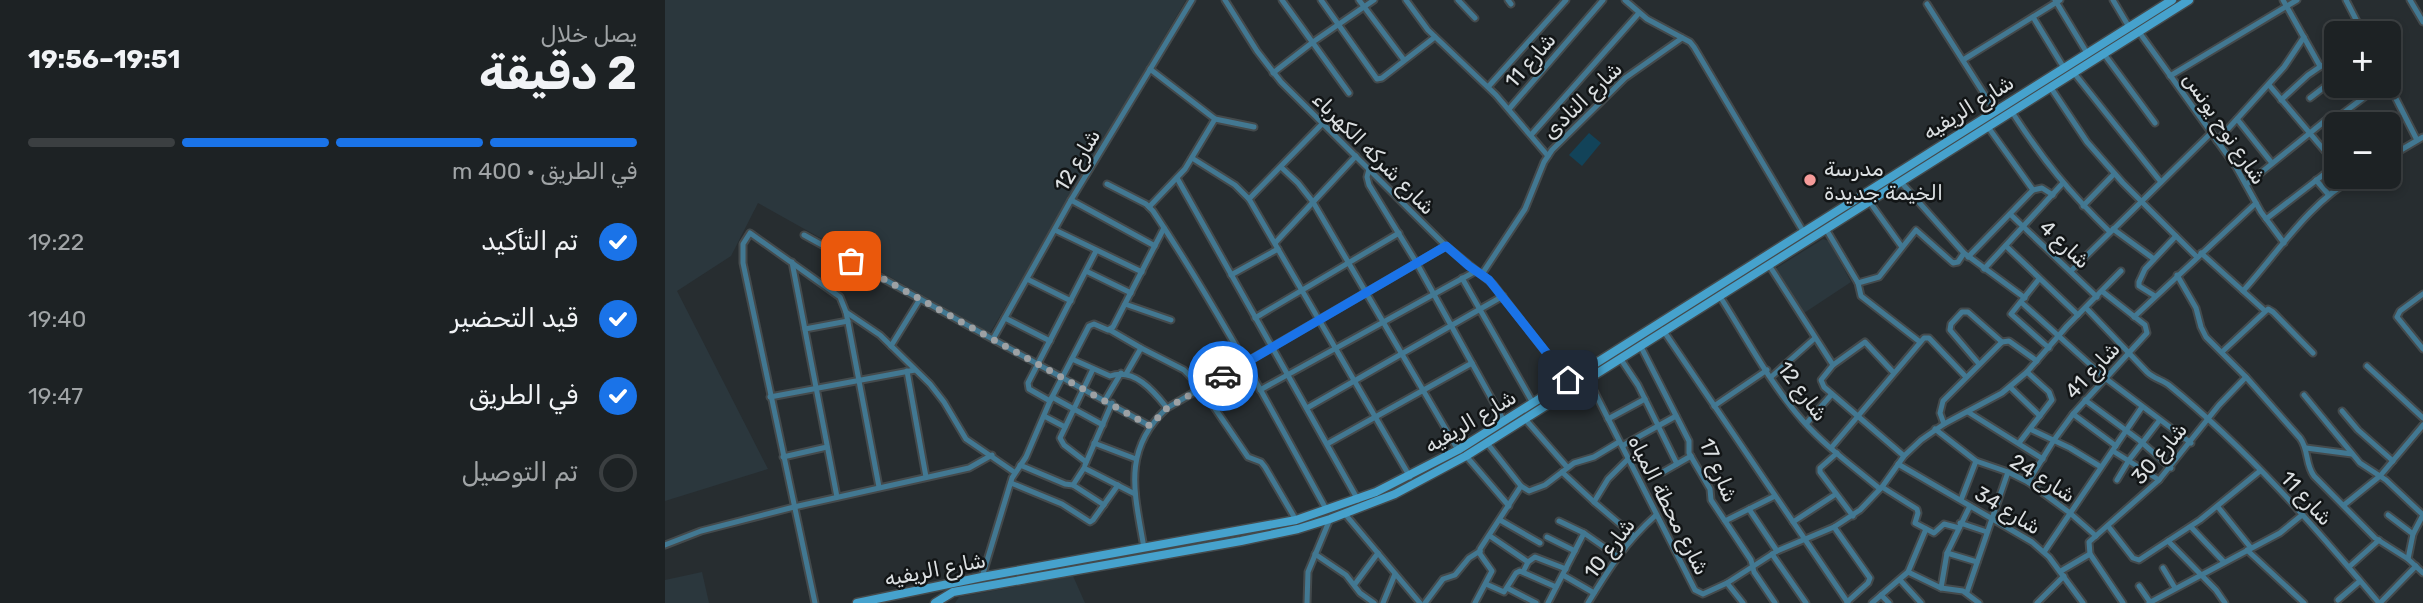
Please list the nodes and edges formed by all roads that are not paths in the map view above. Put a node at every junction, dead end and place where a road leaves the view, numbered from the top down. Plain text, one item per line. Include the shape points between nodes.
1 (1192, 0) edge
2 (1282, 0) edge
3 (1321, 0) edge
4 (1359, 0) edge
5 (1374, 0) edge
6 (1406, 0) edge
7 (1458, 0) edge
8 (1566, 0) edge
9 (1603, 0) edge
10 (1625, 0) edge
11 (2113, 0) edge
12 (2172, 0) edge
13 (2189, 0) edge
14 (2297, 0) edge
15 (2346, 0) edge
16 (2410, 0) edge
17 (1227, 1) edge
18 (2057, 1) edge
19 (2285, 3) edge
20 (1927, 4) dead end
21 (1364, 6) junction
22 (1639, 13) junction
23 (2033, 17) junction
24 (1475, 18) dead end
25 (2357, 21) edge
26 (2423, 22) edge
27 (1338, 24) junction
28 (2129, 27) junction
29 (2139, 32) junction
30 (1435, 37) junction
31 (2304, 37) junction
32 (1682, 38) junction
33 (1313, 42) junction
34 (2087, 53) junction
35 (2104, 54) junction
36 (1403, 60) junction
37 (1963, 60) junction
38 (2324, 64) edge
39 (2320, 66) junction
40 (2064, 68) junction
41 (1150, 69) junction
42 (1273, 73) junction
43 (2074, 73) junction
44 (2170, 76) junction
45 (2269, 85) junction
46 (2324, 86) edge
47 (1488, 87) junction
48 (2051, 88) junction
49 (1349, 93) dead end
50 (2309, 97) dead end
51 (2363, 98) edge
52 (2396, 98) edge
53 (2281, 100) junction
54 (1509, 109) junction
55 (1995, 111) junction
56 (2012, 112) junction
57 (1215, 119) junction
58 (2237, 119) junction
59 (2155, 123) dead end
60 (1322, 124) junction
61 (1254, 127) dead end
62 (1988, 127) junction
63 (2211, 133) junction
64 (2310, 133) junction
65 (1531, 135) junction
66 (2423, 137) edge
67 (2217, 141) junction
68 (2417, 141) junction
69 (2324, 150) edge
70 (2401, 150) edge
71 (1356, 156) junction
72 (1548, 156) junction
73 (1192, 158) junction
74 (2272, 163) junction
75 (1281, 167) junction
76 (1369, 169) junction
77 (2115, 174) junction
78 (2324, 174) edge
79 (1177, 178) junction
80 (2316, 180) junction
81 (1895, 181) junction
82 (2161, 182) junction
83 (1107, 184) dead end
84 (2062, 184) junction
85 (2247, 184) junction
86 (2338, 189) edge
87 (2033, 190) junction
88 (2053, 195) junction
89 (2329, 195) junction
90 (1249, 199) junction
91 (1071, 200) junction
92 (1869, 200) junction
93 (2141, 201) junction
94 (1313, 202) junction
95 (2256, 203) junction
96 (2083, 206) junction
97 (1149, 207) junction
98 (2010, 214) junction
99 (2266, 219) junction
100 (2023, 227) junction
101 (1164, 228) junction
102 (1825, 228) junction
103 (1055, 230) junction
104 (1803, 231) junction
105 (2111, 231) junction
106 (1399, 233) junction
107 (804, 235) dead end
108 (2176, 236) junction
109 (2284, 243) junction
110 (1155, 246) junction
111 (1277, 246) junction
112 (1446, 246) junction
113 (2005, 246) junction
114 (1902, 247) junction
115 (1097, 251) junction
116 (1966, 255) junction
117 (2199, 255) junction
118 (2154, 259) junction
119 (792, 262) junction
120 (1416, 262) junction
121 (1349, 263) junction
122 (1768, 264) junction
123 (1984, 269) junction
124 (1086, 271) junction
125 (2071, 271) junction
126 (2121, 271) dead end
127 (1142, 272) junction
128 (1479, 272) junction
129 (1231, 275) junction
130 (2177, 275) junction
131 (1462, 278) junction
132 (1027, 279) junction
133 (2039, 279) junction
134 (1858, 283) junction
135 (1302, 290) junction
136 (2243, 291) junction
137 (1366, 292) junction
138 (2103, 292) junction
139 (1131, 293) junction
140 (2423, 293) edge
141 (1433, 294) junction
142 (1719, 295) junction
143 (1503, 296) junction
144 (2155, 296) junction
145 (2097, 297) junction
146 (920, 299) junction
147 (2023, 300) junction
148 (1071, 301) junction
149 (1125, 304) junction
150 (2086, 308) junction
151 (1480, 309) junction
152 (2265, 310) junction
153 (846, 312) junction
154 (2078, 315) junction
155 (2134, 317) junction
156 (1005, 318) junction
157 (1255, 318) junction
158 (1319, 319) junction
159 (1171, 320) dead end
160 (848, 321) junction
161 (1384, 321) junction
162 (1451, 326) junction
163 (805, 329) junction
164 (1110, 330) junction
165 (1663, 331) junction
166 (2059, 335) junction
167 (1815, 338) junction
168 (993, 339) junction
169 (1050, 341) junction
170 (1920, 342) junction
171 (2002, 342) junction
172 (891, 345) junction
173 (1640, 345) junction
174 (1272, 347) junction
175 (1141, 348) junction
176 (1336, 348) junction
177 (2049, 348) junction
178 (2423, 349) edge
179 (2222, 352) junction
180 (2129, 353) junction
181 (2313, 353) dead end
182 (1403, 354) junction
183 (1620, 358) junction
184 (1072, 359) junction
185 (2037, 361) junction
186 (1245, 363) junction
187 (1472, 363) junction
188 (1979, 364) junction
189 (1038, 365) junction
190 (1833, 365) junction
191 (2367, 366) dead end
192 (1093, 369) junction
193 (915, 370) junction
194 (1767, 370) junction
195 (907, 371) junction
196 (1893, 372) junction
197 (2027, 372) junction
198 (1123, 374) junction
199 (1288, 375) junction
200 (1062, 377) junction
201 (1771, 377) junction
202 (1966, 377) junction
203 (2246, 377) junction
204 (2105, 378) junction
205 (859, 379) junction
206 (1588, 379) junction
207 (1355, 381) junction
208 (1572, 382) junction
209 (2010, 387) junction
210 (816, 388) junction
211 (1083, 388) junction
212 (1201, 388) junction
213 (1261, 390) junction
214 (1423, 390) junction
215 (1832, 394) junction
216 (2304, 396) dead end
217 (771, 397) junction
218 (1051, 399) junction
219 (1645, 399) junction
220 (1105, 400) junction
221 (2085, 400) junction
222 (1533, 402) junction
223 (1112, 403) junction
224 (1714, 406) junction
225 (2143, 407) junction
226 (1167, 408) junction
227 (1307, 408) junction
228 (1074, 409) junction
229 (2342, 411) dead end
230 (1968, 412) junction
231 (2073, 414) junction
232 (1044, 416) junction
233 (1677, 416) junction
234 (1858, 416) junction
235 (2040, 416) junction
236 (1375, 417) junction
237 (2423, 418) edge
238 (1525, 419) junction
239 (1608, 419) junction
240 (2207, 419) junction
241 (1504, 421) junction
242 (2159, 421) junction
243 (1806, 424) junction
244 (1944, 424) junction
245 (1103, 425) junction
246 (2423, 425) edge
247 (1150, 426) junction
248 (1658, 426) junction
249 (1065, 427) junction
250 (1935, 429) junction
251 (2030, 429) junction
252 (2126, 430) junction
253 (2415, 435) junction
254 (2054, 440) junction
255 (2423, 442) edge
256 (1094, 443) junction
257 (1487, 443) junction
258 (2019, 443) junction
259 (2141, 443) junction
260 (2191, 443) junction
261 (1327, 444) junction
262 (1621, 444) junction
263 (827, 447) junction
264 (1831, 448) junction
265 (2114, 448) junction
266 (2306, 448) junction
267 (1458, 450) junction
268 (1837, 453) junction
269 (2352, 454) junction
270 (992, 455) junction
271 (1466, 456) junction
272 (1691, 456) junction
273 (1904, 456) junction
274 (783, 457) junction
275 (1628, 459) junction
276 (2043, 459) junction
277 (1136, 460) junction
278 (2129, 460) junction
279 (1976, 461) junction
280 (2393, 461) junction
281 (1677, 464) junction
282 (1898, 464) junction
283 (1020, 465) junction
284 (1085, 465) junction
285 (2101, 467) junction
286 (2171, 468) junction
287 (1565, 469) junction
288 (2260, 471) junction
289 (1014, 472) junction
290 (1663, 472) dead end
291 (2008, 472) junction
292 (2381, 476) junction
293 (926, 477) junction
294 (1410, 477) junction
295 (2116, 480) dead end
296 (2159, 480) junction
297 (2028, 482) junction
298 (1010, 483) junction
299 (1073, 485) junction
300 (1118, 485) junction
301 (1521, 486) junction
302 (879, 487) junction
303 (1881, 488) junction
304 (1135, 494) junction
305 (1836, 494) junction
306 (1775, 496) junction
307 (837, 497) junction
308 (1358, 500) junction
309 (1961, 500) junction
310 (1594, 502) junction
311 (1104, 505) junction
312 (2344, 505) junction
313 (1509, 506) junction
314 (1970, 506) junction
315 (794, 507) junction
316 (2218, 507) junction
317 (1749, 509) junction
318 (2070, 513) junction
319 (1345, 514) junction
320 (1329, 515) junction
321 (1656, 515) junction
322 (2302, 515) junction
323 (2388, 515) dead end
324 (2423, 515) edge
325 (1853, 516) junction
326 (1991, 518) junction
327 (1296, 520) junction
328 (1500, 520) junction
329 (1559, 521) dead end
330 (1725, 521) junction
331 (1793, 522) junction
332 (1960, 525) junction
333 (2108, 526) junction
334 (1835, 527) junction
335 (2191, 527) junction
336 (1926, 529) junction
337 (1239, 532) junction
338 (1987, 532) junction
339 (1584, 533) junction
340 (2413, 534) junction
341 (1490, 536) junction
342 (1634, 536) junction
343 (2097, 536) junction
344 (1546, 537) dead end
345 (1804, 540) junction
346 (2379, 540) junction
347 (1241, 541) junction
348 (2168, 541) junction
349 (1540, 543) dead end
350 (665, 545) edge
351 (1144, 548) junction
352 (2249, 549) junction
353 (1480, 551) junction
354 (1575, 551) junction
355 (2044, 552) junction
356 (1378, 553) junction
357 (1775, 553) junction
358 (1947, 553) junction
359 (1315, 554) junction
360 (2090, 554) junction
361 (1617, 555) junction
362 (2408, 559) junction
363 (1528, 562) junction
364 (1977, 562) junction
365 (2224, 562) junction
366 (2416, 566) junction
367 (1753, 567) junction
368 (2349, 567) junction
369 (2163, 568) dead end
370 (1523, 572) junction
371 (1564, 572) junction
372 (1908, 572) junction
373 (2423, 573) edge
374 (1395, 574) junction
375 (2062, 574) junction
376 (2200, 575) junction
377 (982, 577) junction
378 (1900, 580) junction
379 (2360, 581) junction
380 (1727, 583) junction
381 (1355, 584) junction
382 (1486, 584) junction
383 (2139, 586) dead end
384 (1556, 587) junction
385 (1507, 588) junction
386 (1941, 588) junction
387 (2175, 588) junction
388 (1967, 592) junction
389 (1594, 593) junction
390 (1881, 595) junction
391 (2338, 600) dead end
392 (815, 603) edge
393 (857, 603) edge
394 (935, 603) edge
395 (1307, 603) edge
396 (1374, 603) edge
397 (1383, 603) edge
398 (1423, 603) edge
399 (1475, 603) edge
400 (1536, 603) edge
401 (1548, 603) edge
402 (1588, 603) edge
403 (1743, 603) edge
404 (1775, 603) edge
405 (1806, 603) edge
406 (1847, 603) edge
407 (1872, 603) edge
408 (1889, 603) edge
409 (1921, 603) edge
410 (1979, 603) edge
411 (2037, 603) edge
412 (2083, 603) edge
413 (2123, 603) edge
414 (2150, 603) edge
415 (2225, 603) edge
416 (2304, 603) edge
417 (2379, 603) edge

1 - 41 street, شارع 12
2 - 33 street
3 - 27 street
4 - 21 street
5 - 21 street
6 - 30 street
7 - 24 street
8 - 47 street
9 - 54 street, شارع 11
10 - 22 street
11 - 28 street
12 - 28 street, شارع الريفيه
13 - 29 street, شارع الريفيه
14 - 19 street
15 - 25 street
16 - 26 street
17 - 42 street, شارع شركه الكهرباء
18 - 23 street
18 - 34 street
19 - 31 street
19 - 44 street
20 - 37 street
21 - 27 street
21 - 36 street
22 - 32 street
22 - 65 street
23 - 37 street
23 - 40 street
27 - 33 street
27 - 36 street via 1377,79
28 - 34 street, شارع الريفيه
29 - 35 street, شارع الريفيه
29 - 44 street, شارع نوح يونس
30 - 36 street
30 - 47 street
31 - 39 street
31 - 45 street
32 - 72 street, شارع النادى via 1625,78
32 - 104 street via 1694,47
33 - 42 street
33 - 49 street
34 - 40 street, شارع الريفيه
35 - 43 street, شارع الريفيه
35 - 59 street
37 - 55 street
38 - 39 street
39 - 53 street
40 - 55 street, شارع الريفيه
41 - 57 street
41 - 91 street, شارع 12
42 - 60 street, شارع شركه الكهرباء
43 - 48 street, شارع الريفيه
43 - 82 street
44 - 63 street, شارع نوح يونس
45 - 53 street
45 - 58 street
46 - 50 street
47 - 54 street
48 - 56 street, شارع الريفيه
48 - 77 street via 2080,133
51 - 64 street
52 - 68 street
53 - 64 street
54 - 65 street
55 - 81 street, شارع الريفيه
56 - 62 street, شارع الريفيه
56 - 84 street
57 - 61 street
57 - 73 street
58 - 67 street
58 - 74 street
60 - 71 street, شارع شركه الكهرباء
60 - 75 street
62 - 81 street, شارع الريفيه
62 - 87 street
63 - 67 street, شارع نوح يونس
63 - 82 street
64 - 69 street
64 - 74 street
65 - 72 street
66 - 68 street
67 - 85 street, شارع نوح يونس
68 - 70 street
71 - 76 street, شارع شركه الكهرباء
71 - 94 street
72 - 128 street, شارع النادى via 1525,209
73 - 79 street
73 - 90 street
74 - 85 street
75 - 90 street
75 - 94 street
76 - 106 street via 1369,185
76 - 112 street, شارع شركه الكهرباء
77 - 93 street
77 - 96 street
78 - 80 street
79 - 97 street
79 - 129 street
80 - 89 street
80 - 99 street
81 - 92 street, شارع الريفيه
81 - 104 street, شارع الريفيه
81 - 116 street
82 - 93 street
83 - 97 street
84 - 88 street
84 - 96 street
85 - 95 street, شارع نوح يونس
86 - 89 street
87 - 88 street via 2042,188
87 - 98 street
88 - 100 street
89 - 109 street
90 - 111 street
91 - 103 street, شارع 12
91 - 110 street
92 - 102 street, شارع الريفيه
92 - 114 street
93 - 105 street
93 - 108 street
94 - 111 street
94 - 121 street
95 - 99 street, شارع نوح يونس
95 - 117 street
96 - 105 street
97 - 101 street
98 - 100 street, شارع 4
98 - 116 street
99 - 109 street, شارع نوح يونس
100 - 113 street
100 - 125 street, شارع 4
101 - 110 street
101 - 186 street
102 - 122 street, شارع الريفيه
102 - 134 street
103 - 115 street
103 - 132 street, شارع 12
104 - 208 street, شارع الريفيه
105 - 118 street
105 - 125 street
106 - 120 street
106 - 121 street
107 - 146 street
108 - 117 street
108 - 118 street
109 - 136 street
110 - 127 street
111 - 129 street
111 - 135 street
112 - 120 street
112 - 128 street, شارع شركه الكهرباء
113 - 123 street
113 - 133 street
114 - 116 street via 1916,230 1954,263
114 - 134 street via 1879,277
115 - 124 street
115 - 127 street
116 - 123 street
117 - 130 street
117 - 136 street
118 - 144 street via 2139,284
119 - 153 street via 837,294
119 - 163 street
119 - 217 street via 753,233 746,237 743,263
120 - 137 street
120 - 141 street
121 - 135 street
121 - 137 street
122 - 142 street, شارع الريفيه
122 - 167 street
123 - 147 street
124 - 139 street
124 - 148 street
125 - 145 street, شارع 4
126 - 138 street
127 - 139 street
128 - 131 street
128 - 143 street, شارع شركه الكهرباء
129 - 157 street
130 - 144 street
130 - 179 street via 2196,308 2203,332
131 - 141 street
131 - 151 street
132 - 148 street
132 - 156 street, شارع 12
133 - 147 street
133 - 154 street
134 - 170 street via 1861,296
135 - 157 street
135 - 158 street
136 - 152 street
137 - 158 street
137 - 161 street
138 - 145 street
138 - 155 street
139 - 149 street
140 - 178 street via 2397,317
141 - 161 street
141 - 162 street
142 - 165 street, شارع الريفيه
142 - 194 street, شارع 12
143 - 151 street
143 - 208 street, شارع شركه الكهرباء
144 - 155 street
145 - 150 street
146 - 168 street
146 - 172 street
147 - 166 street
147 - 177 street via 2012,317
148 - 169 street
149 - 159 street
149 - 164 street
150 - 154 street
150 - 180 street, شارع 11
151 - 162 street
151 - 222 street
152 - 179 street
152 - 181 street via 2270,309
153 - 160 street
153 - 172 street
154 - 166 street
155 - 180 street, شارع 41 via 2148,332
156 - 168 street, شارع 12
156 - 169 street
157 - 174 street
158 - 174 street
158 - 176 street
160 - 163 street
160 - 205 street
161 - 176 street
161 - 182 street
162 - 182 street
162 - 187 street
163 - 210 street
164 - 175 street
164 - 184 street via 1090,324
165 - 173 street, شارع الريفيه
165 - 224 street
166 - 177 street
166 - 204 street
167 - 190 street
167 - 201 street
168 - 189 street
169 - 189 street
170 - 196 street
170 - 202 street via 1929,338
171 - 185 street via 2009,341
171 - 188 street
171 - 188 street via 1968,312 1962,312 1949,330
172 - 193 street
173 - 183 street, شارع الريفيه
173 - 233 street, شارع 17
174 - 186 street
174 - 199 street
175 - 198 street
175 - 212 street via 1179,366
176 - 199 street
176 - 207 street
177 - 185 street
179 - 203 street
180 - 204 street, شارع 41
180 - 240 street, شارع 11
182 - 207 street
182 - 214 street
183 - 206 street, شارع الريفيه
183 - 219 street
184 - 192 street
184 - 200 street
185 - 197 street
186 - 212 street
186 - 213 street
187 - 214 street
187 - 241 street
188 - 202 street
189 - 200 street
189 - 218 street via 1028,387
190 - 196 street via 1865,342
190 - 215 street via 1821,380
191 - 237 street
192 - 198 street via 1110,376
192 - 211 street
193 - 195 street
193 - 270 street via 938,393 967,439
194 - 201 street, شارع 12
194 - 224 street
195 - 205 street
195 - 293 street
196 - 234 street
197 - 209 street
197 - 235 street via 2052,397
198 - 220 street
198 - 226 street via 1150,388
199 - 213 street
199 - 227 street
200 - 211 street
200 - 218 street
201 - 243 street, شارع 12
202 - 244 street via 1941,405
203 - 240 street, شارع 30
203 - 266 street
204 - 221 street, شارع 41
204 - 225 street
205 - 210 street
205 - 302 street
206 - 208 street, شارع الريفيه
206 - 239 street, شارع محطة المياه
207 - 227 street
207 - 236 street
208 - 222 street, شارع الريفيه
208 - 238 street, شارع الريفيه
209 - 230 street
209 - 235 street
210 - 217 street
210 - 263 street
211 - 220 street
211 - 228 street
212 - 226 street
212 - 327 street via 1248,457 1265,467
213 - 320 street
214 - 236 street
214 - 267 street
215 - 234 street
215 - 243 street
216 - 269 street
217 - 274 street
218 - 228 street
218 - 232 street
219 - 239 street
219 - 248 street
220 - 223 street
221 - 231 street, شارع 41
221 - 252 street
222 - 241 street, شارع الريفيه
223 - 245 street
223 - 247 street
224 - 306 street
225 - 242 street
225 - 252 street
226 - 247 street
227 - 261 street
228 - 245 street
228 - 249 street
229 - 280 street
230 - 244 street
230 - 258 street
231 - 254 street, شارع 41
231 - 265 street
232 - 249 street
232 - 283 street
233 - 248 street
233 - 272 street, شارع 17
234 - 264 street
234 - 273 street
235 - 251 street
236 - 261 street
236 - 294 street
238 - 257 street, شارع الريفيه
238 - 287 street
239 - 262 street, شارع محطة المياه
240 - 260 street, شارع 30
240 - 288 street, شارع 11
241 - 267 street, شارع الريفيه
242 - 259 street
242 - 260 street
243 - 264 street, شارع 12
244 - 250 street
245 - 256 street
246 - 253 street
247 - 277 street
248 - 262 street
248 - 281 street
249 - 284 street via 1062,443
250 - 273 street
250 - 279 street, شارع 24
251 - 254 street
251 - 258 street
252 - 259 street
252 - 265 street
253 - 255 street
253 - 280 street
254 - 276 street, شارع 41
254 - 285 street
256 - 277 street
256 - 284 street
257 - 271 street, شارع الريفيه
257 - 301 street
258 - 276 street
259 - 278 street
259 - 286 street
260 - 286 street, شارع 30
261 - 308 street
262 - 275 street, شارع محطة المياه
262 - 287 street
263 - 274 street
263 - 307 street
264 - 268 street, شارع 12
265 - 278 street
265 - 285 street
266 - 269 street
266 - 312 street via 2309,470
267 - 294 street, شارع الريفيه
268 - 303 street, شارع 12
268 - 305 street via 1819,470
269 - 292 street
270 - 289 street
270 - 293 street via 969,468
271 - 313 street
271 - 319 street, شارع الريفيه
272 - 281 street
272 - 330 street, شارع 17
273 - 282 street
274 - 315 street
275 - 310 street
275 - 321 street, شارع محطة المياه
276 - 297 street, شارع 41
277 - 304 street
278 - 295 street
278 - 296 street
279 - 291 street, شارع 24
279 - 309 street
280 - 292 street
281 - 290 street
282 - 303 street
282 - 309 street, شارع 34
283 - 289 street
283 - 299 street
284 - 299 street
284 - 300 street
285 - 318 street
286 - 296 street, شارع 30
287 - 301 street via 1534,491
287 - 310 street
288 - 316 street
288 - 322 street, شارع 11
289 - 298 street
291 - 297 street, شارع 24
291 - 326 street
292 - 312 street
292 - 324 street
293 - 302 street
294 - 308 street, شارع الريفيه
296 - 333 street, شارع 30
297 - 318 street, شارع 24
298 - 311 street via 1062,504 1090,522
298 - 377 street
299 - 311 street
300 - 304 street
300 - 311 street
301 - 313 street
302 - 307 street
303 - 325 street
303 - 336 street, شارع 12 via 1917,509 1915,523
304 - 351 street
305 - 325 street
305 - 331 street
306 - 317 street
306 - 331 street
307 - 315 street
308 - 320 street, شارع الريفيه
309 - 314 street, شارع 34
310 - 342 street
312 - 346 street
313 - 328 street
314 - 326 street, شارع 34
314 - 332 street
315 - 350 street
315 - 392 street
316 - 335 street
316 - 352 street
317 - 330 street
317 - 357 street
318 - 343 street, شارع 24
318 - 355 street
319 - 320 street, شارع الريفيه
319 - 356 street
320 - 327 street, شارع الريفيه
320 - 347 street, شارع الريفيه
320 - 359 street
321 - 342 street, شارع 10
321 - 380 street, شارع محطة المياه via 1697,592 1706,593
322 - 352 street
322 - 368 street, شارع 11
323 - 340 street
324 - 340 street
325 - 334 street
326 - 338 street
326 - 355 street, شارع 34
327 - 337 street, شارع الريفيه
328 - 341 street
328 - 349 street
329 - 339 street
330 - 367 street, شارع 17
331 - 345 street
332 - 336 street via 1944,524 1934,533
332 - 338 street
332 - 358 street
333 - 343 street, شارع 30
333 - 348 street via 2137,560
334 - 345 street
334 - 406 street via 1870,576
335 - 348 street
335 - 365 street
336 - 372 street
337 - 347 street
337 - 351 street, شارع الريفيه
338 - 364 street
339 - 354 street
339 - 361 street
340 - 362 street
341 - 353 street
341 - 363 street
342 - 361 street, شارع 10
343 - 360 street, شارع 30 via 2089,542
344 - 354 street
345 - 357 street
345 - 406 street
346 - 362 street
346 - 368 street
347 - 394 street, شارع الريفيه via 953,592
348 - 376 street
351 - 377 street, شارع الريفيه
352 - 365 street
352 - 416 street
353 - 382 street via 1492,571
353 - 398 street via 1455,575 1443,579
354 - 371 street
355 - 375 street, شارع 34
356 - 374 street
356 - 381 street
357 - 367 street
357 - 405 street
358 - 364 street
358 - 386 street
359 - 381 street
359 - 395 street via 1308,572
360 - 375 street
360 - 413 street
361 - 389 street, شارع 10
362 - 366 street
363 - 370 street
363 - 371 street via 1538,557
364 - 388 street
365 - 376 street
366 - 373 street
366 - 417 street
367 - 380 street
367 - 404 street, شارع 17
368 - 379 street, شارع 11
369 - 387 street
370 - 384 street
370 - 385 street via 1517,572
371 - 384 street
371 - 389 street
372 - 378 street
372 - 386 street
374 - 397 street
374 - 398 street
375 - 411 street
375 - 412 street, شارع 34
376 - 387 street
376 - 415 street
377 - 393 street, شارع الريفيه
378 - 390 street
378 - 409 street
379 - 391 street
379 - 417 street, شارع 11
380 - 403 street, شارع محطة المياه
381 - 396 street
382 - 385 street via 1502,592
382 - 399 street
383 - 414 street
384 - 401 street
385 - 400 street
386 - 388 street
387 - 414 street
388 - 410 street
389 - 402 street, شارع 10
390 - 407 street
390 - 408 street

